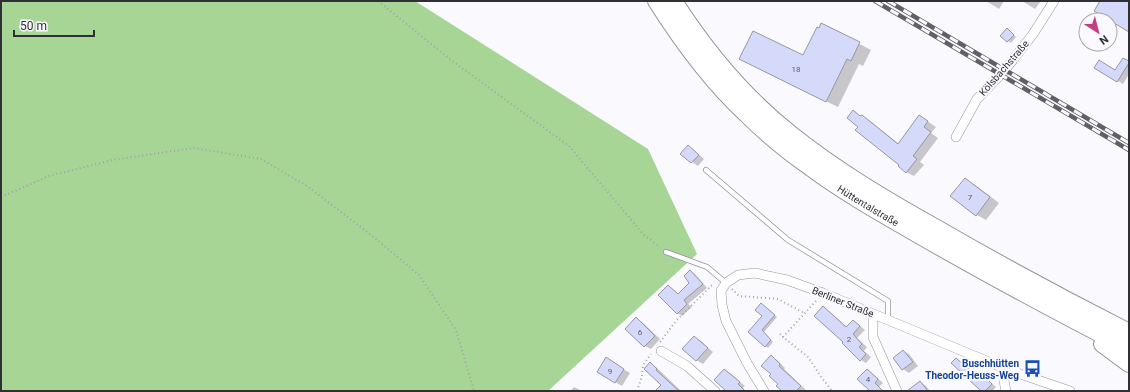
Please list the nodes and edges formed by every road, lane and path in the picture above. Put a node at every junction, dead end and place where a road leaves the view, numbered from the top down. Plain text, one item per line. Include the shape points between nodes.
1 (378, 1) edge
2 (656, 1) edge
3 (674, 1) edge
4 (1054, 1) edge
5 (956, 137) dead end
6 (706, 170) dead end
7 (1, 197) edge
8 (666, 252) joint
9 (723, 280) junction
10 (824, 293) junction
11 (1069, 310) junction
12 (804, 313) junction
13 (873, 314) junction
14 (888, 320) junction
15 (1129, 321) edge
16 (1129, 332) edge
17 (780, 334) dead end
18 (783, 337) junction
19 (1129, 349) edge
20 (657, 350) junction
21 (1129, 364) edge
22 (1006, 369) junction
23 (474, 391) edge
24 (637, 391) edge
25 (715, 391) edge
26 (764, 391) edge
27 (832, 391) edge
28 (897, 391) edge
29 (1006, 391) edge
30 (1070, 391) edge

1 - 8 path via 451,60 569,146 644,235
2 - 11 highway, Hüttentalstraße via 698,62 745,114 781,146 837,186 953,255
3 - 11 highway, Hüttentalstraße via 708,51 733,80 790,134 840,170
4 - 5 street, Kölsbachstraße via 1005,70 977,98
6 - 14 lane via 788,240 888,301
7 - 23 path via 49,176 112,160 194,148 261,159 307,186 419,275 456,330
8 - 9 lane via 706,267
9 - 10 street, Berliner Straße via 755,273 787,280
9 - 12 path via 739,296 778,298
9 - 20 path via 676,321
9 - 26 street via 722,305 726,321
10 - 12 path
10 - 13 street, Berliner Straße
11 - 15 highway
11 - 16 highway, Hüttentalstraße
11 - 19 highway, Hüttentalstraße
11 - 21 highway
12 - 18 path
13 - 14 street, Berliner Straße
13 - 28 street via 873,336
14 - 22 street, Berliner Straße
17 - 18 path
18 - 27 path via 808,357
20 - 24 path via 643,365
20 - 25 street via 687,366
22 - 29 street
22 - 30 street, Berliner Straße

